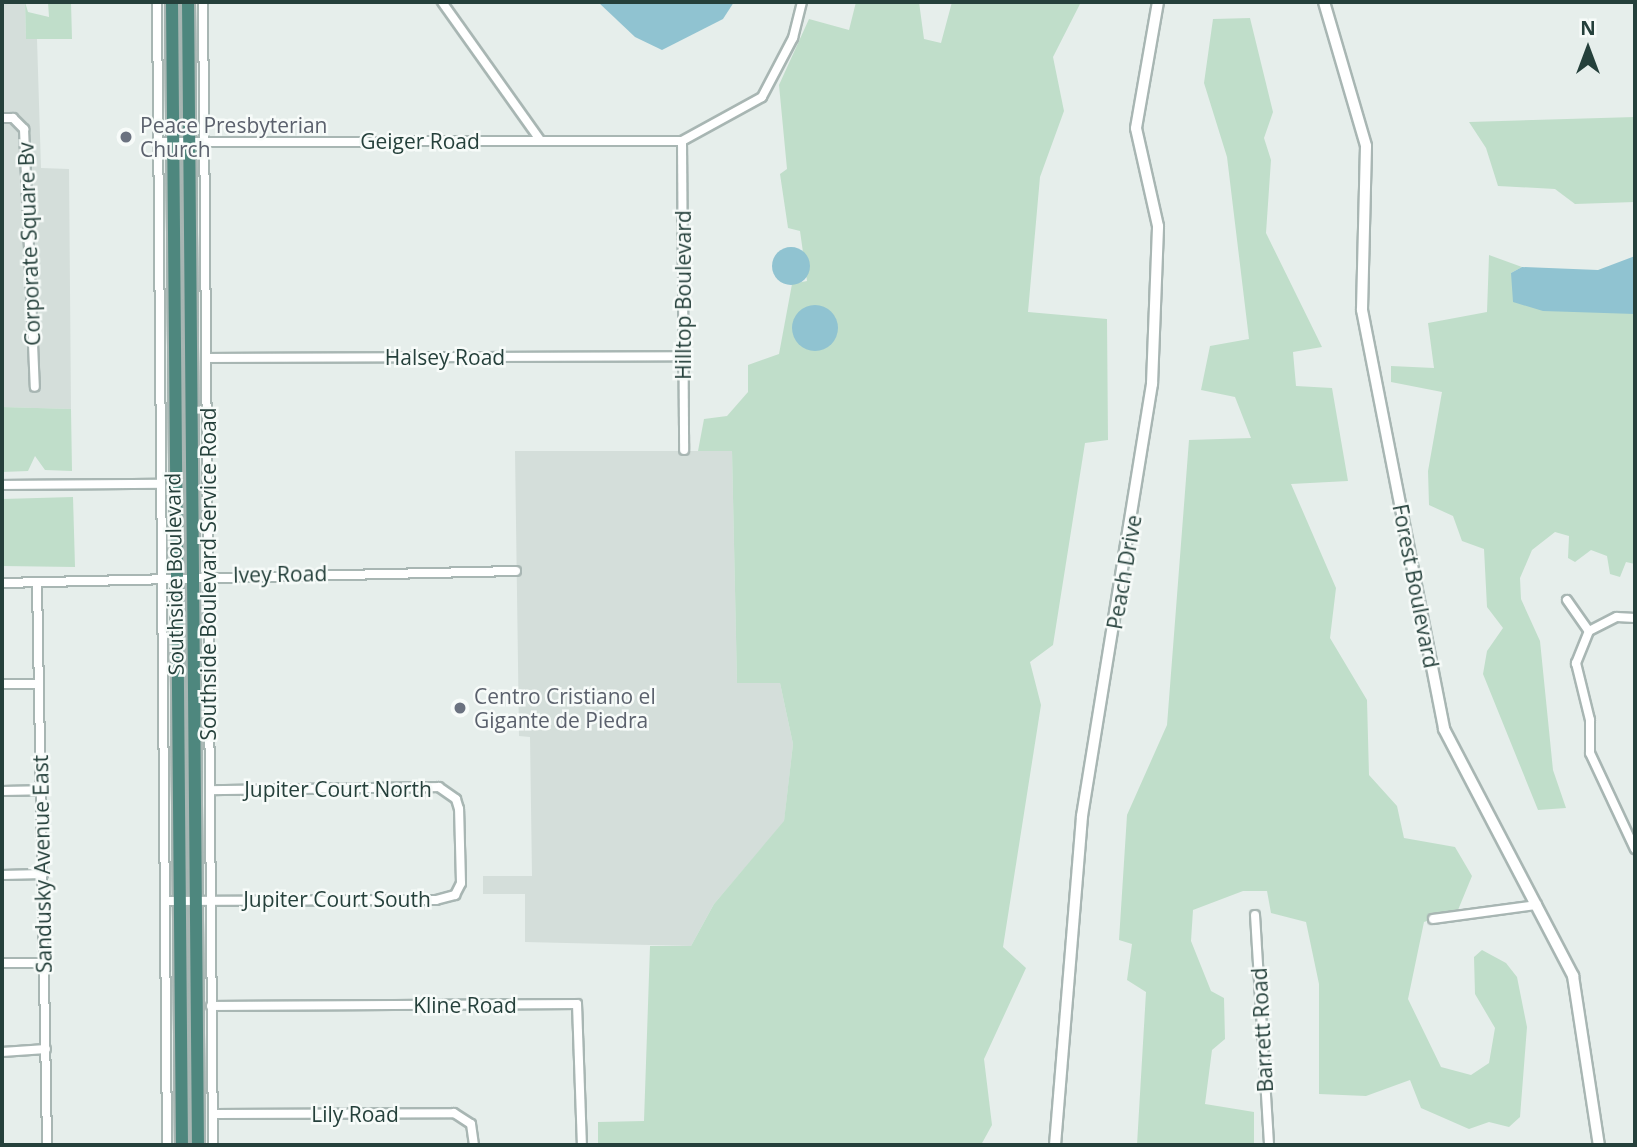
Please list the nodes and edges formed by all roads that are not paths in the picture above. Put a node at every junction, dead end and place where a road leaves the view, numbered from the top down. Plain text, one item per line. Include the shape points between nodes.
1 (157, 2) edge
2 (172, 2) edge
3 (188, 2) edge
4 (203, 2) edge
5 (442, 2) edge
6 (802, 2) edge
7 (1158, 2) edge
8 (1324, 2) edge
9 (2, 118) edge
10 (540, 140) junction
11 (682, 141) junction
12 (158, 142) junction
13 (174, 142) junction
14 (189, 142) junction
15 (204, 142) junction
16 (684, 356) junction
17 (206, 358) junction
18 (35, 387) dead end
19 (684, 450) dead end
20 (161, 484) junction
21 (2, 485) edge
22 (516, 570) dead end
23 (208, 575) junction
24 (193, 576) junction
25 (162, 578) junction
26 (177, 578) junction
27 (37, 582) junction
28 (2, 583) edge
29 (1567, 600) dead end
30 (1635, 618) edge
31 (1589, 631) junction
32 (2, 684) edge
33 (39, 684) junction
34 (41, 790) junction
35 (210, 790) junction
36 (2, 791) edge
37 (460, 847) joint
38 (1635, 849) edge
39 (43, 874) junction
40 (2, 875) edge
41 (196, 898) junction
42 (211, 898) junction
43 (180, 900) junction
44 (165, 901) junction
45 (1537, 905) junction
46 (1255, 915) dead end
47 (1433, 919) dead end
48 (44, 963) junction
49 (2, 964) edge
50 (211, 1006) junction
51 (46, 1049) junction
52 (2, 1052) edge
53 (213, 1114) junction
54 (47, 1145) edge
55 (167, 1145) edge
56 (182, 1145) edge
57 (198, 1145) edge
58 (213, 1145) edge
59 (474, 1145) edge
60 (582, 1145) edge
61 (1055, 1145) edge
62 (1269, 1145) edge
63 (1600, 1145) edge

1 - 12 street
2 - 13 highway, Southside Boulevard
3 - 14 highway, Southside Boulevard
4 - 15 street, Southside Boulevard Service Road
5 - 10 street
6 - 11 street via 793,38 762,97
7 - 61 main road, Peach Drive via 1136,128 1158,226 1152,384 1085,793
8 - 45 street, Forest Boulevard via 1366,146 1362,310 1444,729
9 - 18 street, Corporate Square Bv via 13,118 24,129
10 - 11 street, Geiger Road
10 - 15 street, Geiger Road
11 - 16 street, Hilltop Boulevard
12 - 13 street, Geiger Road
12 - 20 street
13 - 14 street, Geiger Road
13 - 26 highway, Southside Boulevard
14 - 15 street, Geiger Road
14 - 24 highway, Southside Boulevard
15 - 17 street, Southside Boulevard Service Road
16 - 17 street, Halsey Road
16 - 19 street, Hilltop Boulevard
17 - 23 street, Southside Boulevard Service Road
20 - 21 street
20 - 25 street
22 - 23 street, Ivey Road
23 - 24 street, Ivey Road
23 - 35 street, Southside Boulevard Service Road
24 - 26 street, Ivey Road
24 - 41 highway, Southside Boulevard
25 - 26 street, Ivey Road
25 - 27 street, Ivey Road
25 - 44 street
26 - 43 highway, Southside Boulevard
27 - 28 street, Ivey Road
27 - 33 street, Sandusky Avenue East
29 - 31 street
30 - 31 street via 1617,617
31 - 38 street via 1576,663 1590,720 1590,753
32 - 33 street
33 - 34 street, Sandusky Avenue East
34 - 36 street
34 - 39 street, Sandusky Avenue East
35 - 37 street, Jupiter Court North via 439,788 456,799
35 - 42 street, Southside Boulevard Service Road
37 - 42 street, Jupiter Court South via 461,883 446,899
39 - 40 street
39 - 48 street, Sandusky Avenue East
41 - 42 street, Jupiter Court South
41 - 43 street, Jupiter Court South
41 - 57 highway, Southside Boulevard
42 - 50 street, Southside Boulevard Service Road
43 - 44 street, Jupiter Court South
43 - 56 highway, Southside Boulevard
44 - 55 street
45 - 47 street
45 - 63 street, Forest Boulevard via 1578,991
46 - 62 street, Barrett Road
48 - 49 street
48 - 51 street, Sandusky Avenue East
50 - 53 street, Southside Boulevard Service Road
50 - 60 street, Kline Road via 578,1004
51 - 52 street
51 - 54 street, Sandusky Avenue East
53 - 58 street, Southside Boulevard Service Road
53 - 59 street, Lily Road via 454,1113 471,1124

